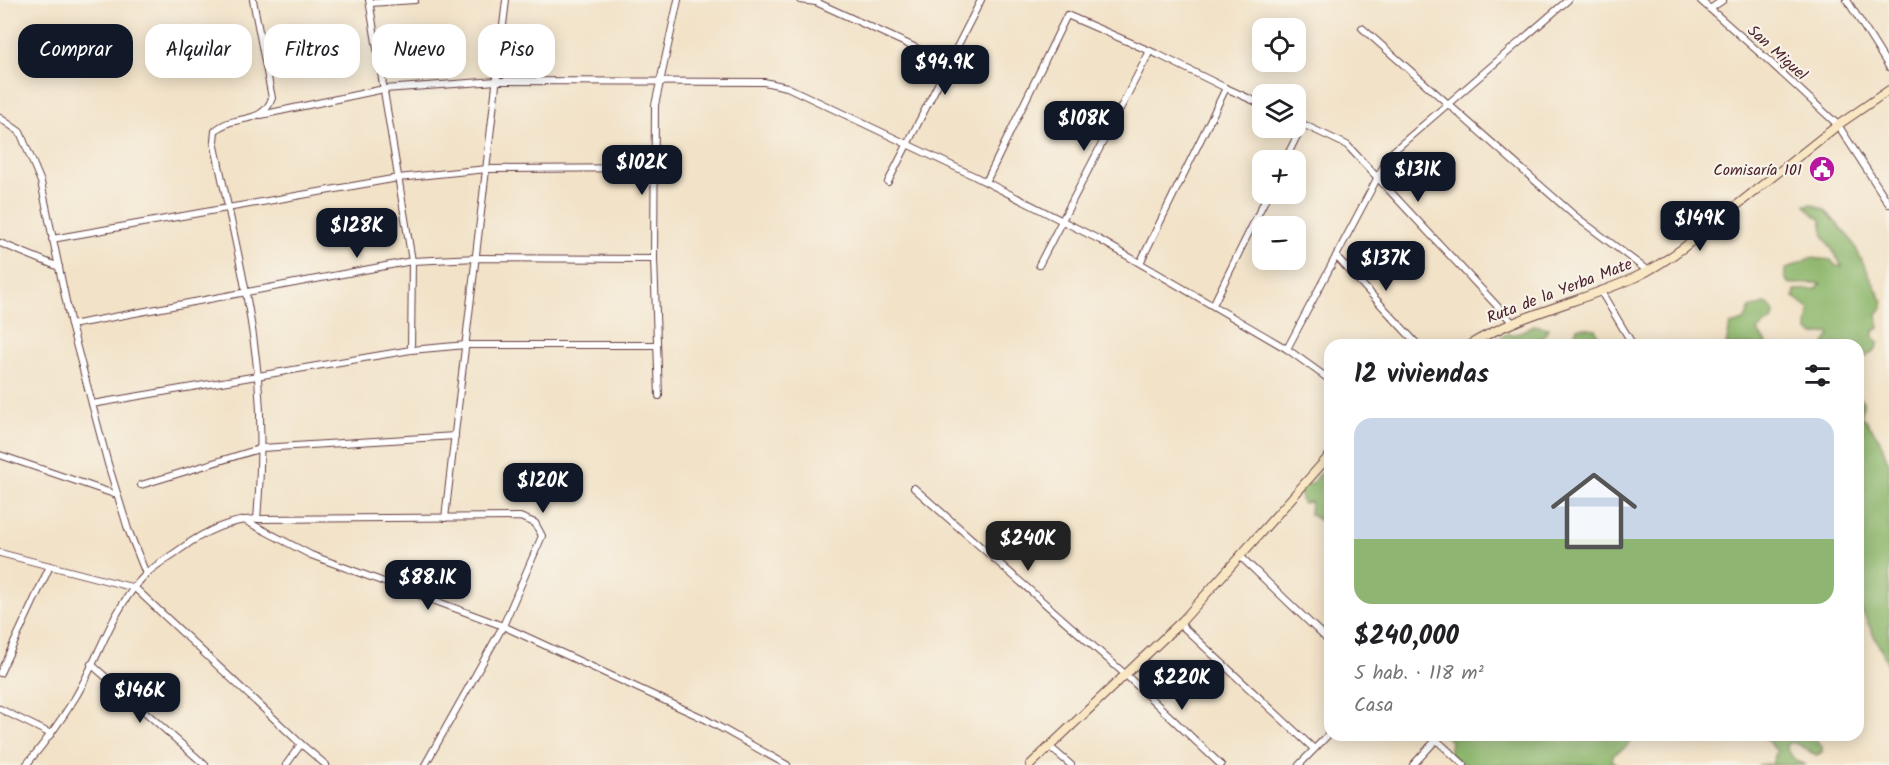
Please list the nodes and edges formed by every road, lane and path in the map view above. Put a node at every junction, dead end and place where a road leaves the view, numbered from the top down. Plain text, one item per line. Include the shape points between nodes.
1 (253, 0) edge
2 (415, 0) edge
3 (506, 0) edge
4 (678, 0) edge
5 (800, 0) edge
6 (981, 0) edge
7 (1568, 0) edge
8 (1700, 0) edge
9 (1723, 0) edge
10 (1847, 0) edge
11 (370, 2) edge
12 (1710, 9) junction
13 (1362, 28) dead end
14 (1150, 51) junction
15 (949, 63) junction
16 (1889, 68) edge
17 (660, 80) junction
18 (497, 81) junction
19 (1226, 87) junction
20 (384, 89) junction
21 (1889, 90) edge
22 (1252, 100) edge
23 (1448, 104) junction
24 (261, 115) junction
25 (0, 118) edge
26 (1838, 125) junction
27 (1306, 126) edge
28 (908, 144) junction
29 (654, 168) junction
30 (487, 169) junction
31 (1377, 177) junction
32 (398, 178) junction
33 (888, 182) dead end
34 (986, 182) junction
35 (1263, 204) edge
36 (1889, 204) edge
37 (228, 208) junction
38 (1062, 220) junction
39 (52, 238) junction
40 (0, 243) edge
41 (1336, 256) junction
42 (477, 258) junction
43 (654, 259) junction
44 (412, 261) junction
45 (1140, 262) junction
46 (1039, 265) dead end
47 (59, 267) junction
48 (1648, 271) junction
49 (1600, 290) junction
50 (245, 291) junction
51 (1213, 305) junction
52 (1512, 322) junction
53 (71, 325) junction
54 (1413, 339) edge
55 (1479, 339) edge
56 (1629, 339) edge
57 (466, 345) junction
58 (657, 345) junction
59 (1287, 349) junction
60 (411, 350) junction
61 (1324, 376) edge
62 (258, 377) junction
63 (659, 396) dead end
64 (92, 404) junction
65 (455, 436) junction
66 (262, 448) junction
67 (0, 455) edge
68 (1324, 462) edge
69 (141, 484) dead end
70 (914, 488) dead end
71 (117, 495) junction
72 (445, 518) junction
73 (257, 519) junction
74 (244, 520) junction
75 (0, 553) edge
76 (1240, 556) junction
77 (50, 567) junction
78 (146, 574) junction
79 (135, 588) junction
80 (1179, 623) junction
81 (503, 626) junction
82 (1324, 636) edge
83 (91, 664) junction
84 (0, 673) edge
85 (1126, 675) junction
86 (0, 709) edge
87 (51, 734) junction
88 (1324, 739) edge
89 (1431, 741) edge
90 (1438, 741) edge
91 (302, 744) junction
92 (1050, 747) junction
93 (1314, 749) junction
94 (26, 765) edge
95 (206, 765) edge
96 (286, 765) edge
97 (326, 765) edge
98 (424, 765) edge
99 (787, 765) edge
100 (1030, 765) edge
101 (1071, 765) edge
102 (1221, 765) edge
103 (1299, 765) edge
104 (1413, 765) edge
105 (1464, 765) edge

1 - 24 street via 272,98
2 - 11 street
3 - 18 street
4 - 17 street
5 - 15 street via 816,2
6 - 15 street
7 - 23 street
8 - 12 street, San Miguel
9 - 12 street
10 - 16 street
11 - 20 street
12 - 26 street, San Miguel
13 - 23 street
14 - 19 street
14 - 34 street via 1067,15
14 - 38 street
15 - 28 street
17 - 18 street
17 - 28 street via 764,81 787,87
17 - 29 street via 655,105
18 - 20 street
18 - 30 street
19 - 22 street
19 - 45 street
20 - 24 street
20 - 32 street
21 - 26 main road, Ruta de la Yerba Mate
23 - 31 street via 1390,154
23 - 48 street via 1575,216
24 - 37 street via 222,124 215,131
25 - 39 street via 20,132 31,155 41,182
26 - 36 street, San Miguel
26 - 48 main road, Ruta de la Yerba Mate via 1683,248
27 - 31 street via 1347,146
28 - 33 street
28 - 34 street
29 - 30 street
29 - 43 street
30 - 32 street
30 - 42 street
31 - 41 street
31 - 52 street
32 - 37 street
32 - 44 street
34 - 38 street
35 - 51 street
37 - 39 street
37 - 50 street
38 - 45 street
38 - 46 street
39 - 47 street
40 - 47 street
41 - 54 street
41 - 59 street
42 - 43 street
42 - 44 street
42 - 57 street
43 - 58 street
44 - 50 street
44 - 60 street
45 - 51 street
47 - 53 street
48 - 49 main road, Ruta de la Yerba Mate
49 - 52 main road, Ruta de la Yerba Mate
49 - 56 street
50 - 53 street
50 - 62 street
51 - 59 street
52 - 55 main road, Ruta de la Yerba Mate
53 - 64 street
57 - 58 street
57 - 60 street
57 - 65 street
58 - 63 street
59 - 61 street
60 - 62 street
62 - 64 street
62 - 66 street
64 - 71 street
65 - 66 street
65 - 72 street
66 - 69 street
66 - 73 street
67 - 71 street
68 - 76 main road
70 - 85 street
71 - 78 street
72 - 73 street
72 - 81 street via 520,517 535,523 542,537
73 - 74 street
74 - 78 street via 218,526
74 - 81 street via 311,555
75 - 77 street
76 - 80 main road
76 - 82 street
77 - 79 street
77 - 84 street
78 - 79 street
79 - 83 street via 107,630
79 - 91 street
80 - 85 main road
80 - 93 street
81 - 98 street
81 - 99 street via 705,719
83 - 87 street via 76,697
83 - 95 street
85 - 92 main road
85 - 102 street
86 - 87 street
87 - 94 street
88 - 93 street
89 - 104 street
90 - 105 street
91 - 96 street
91 - 97 street
92 - 100 main road
92 - 101 street
93 - 103 street

